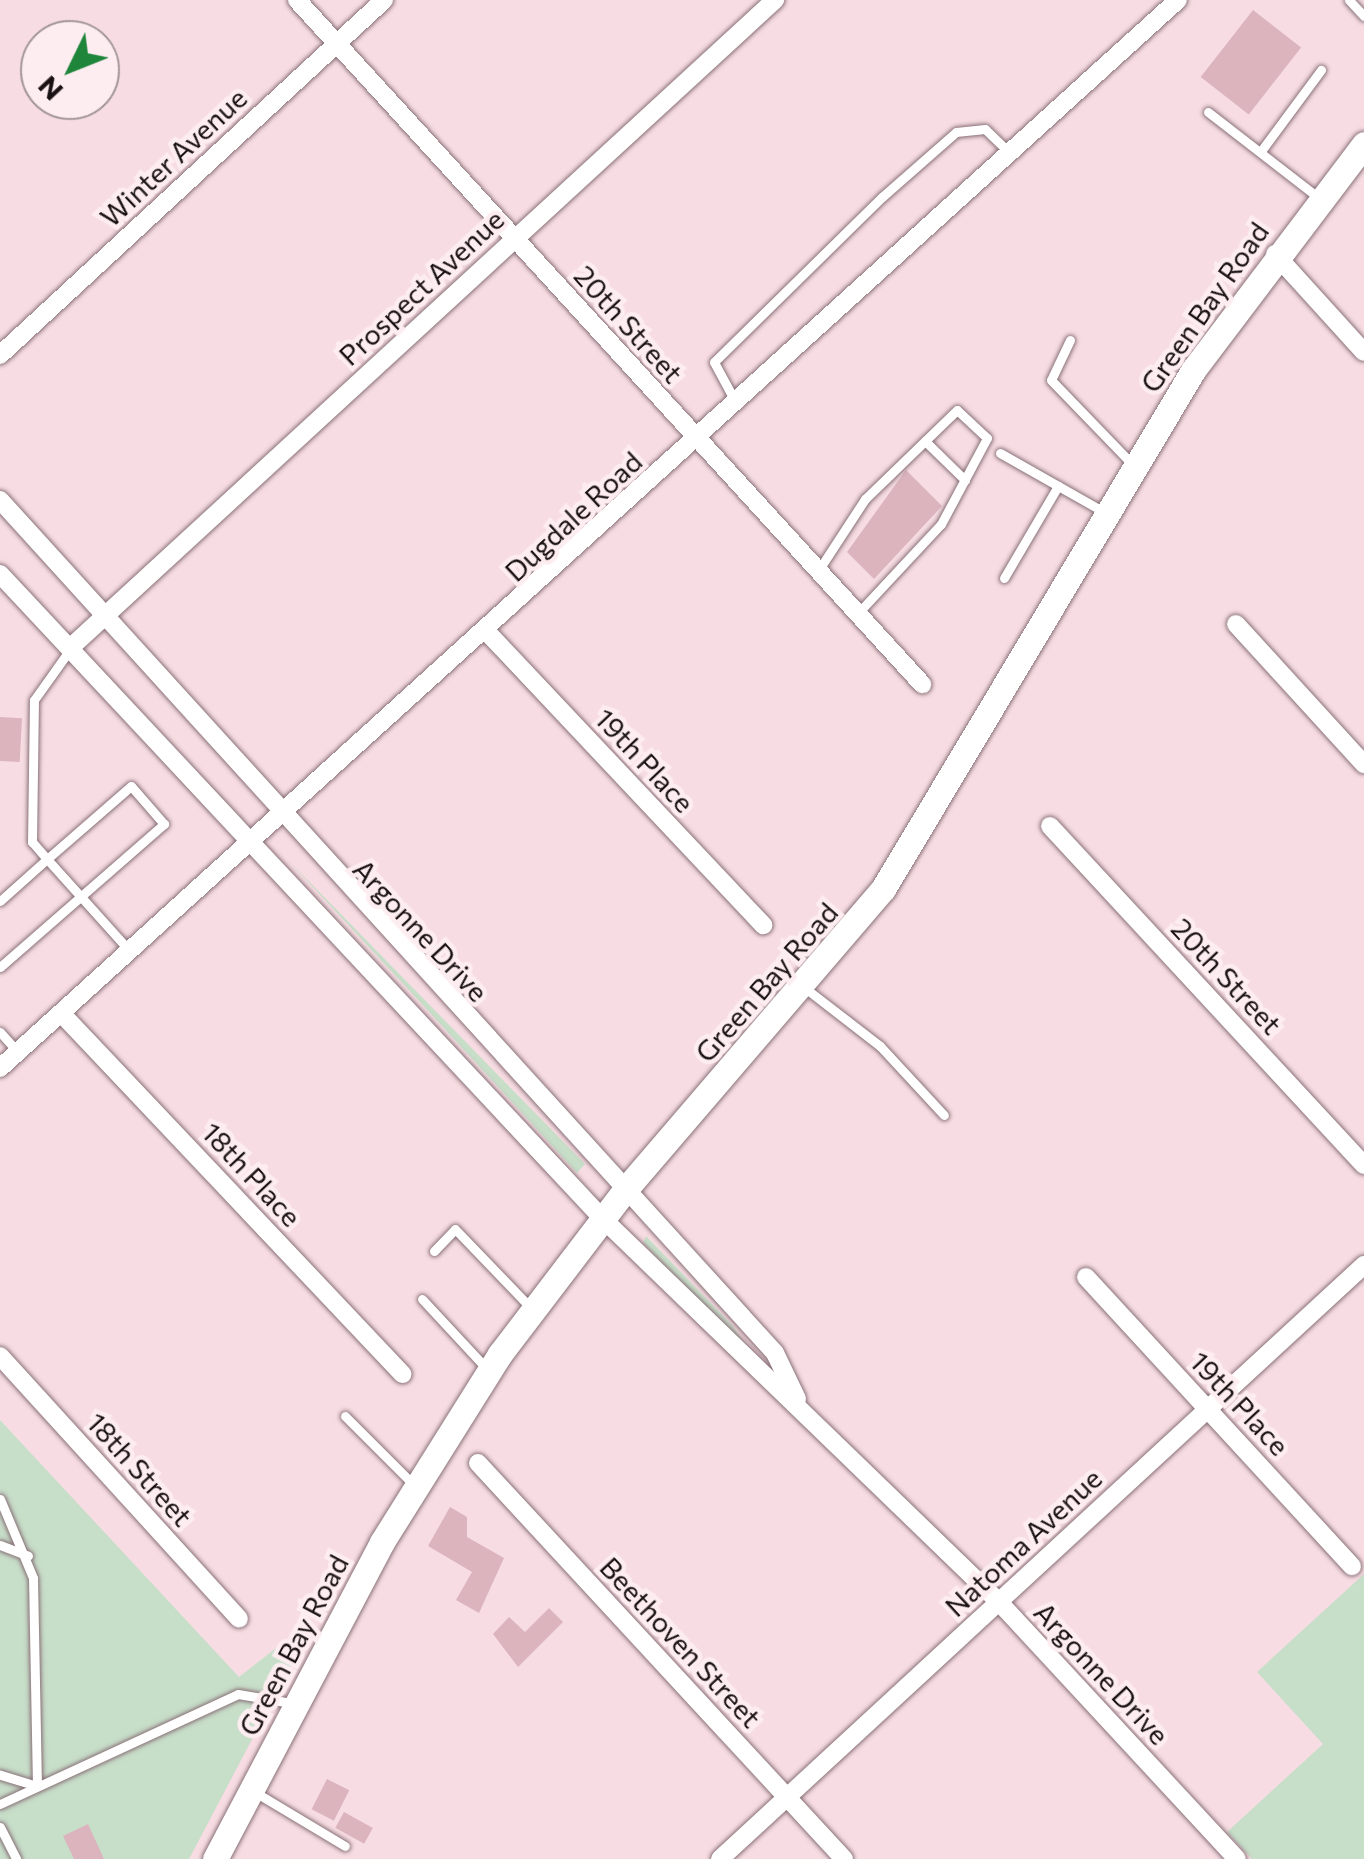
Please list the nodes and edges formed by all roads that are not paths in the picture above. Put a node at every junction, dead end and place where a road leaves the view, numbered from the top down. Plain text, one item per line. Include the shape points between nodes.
1 (296, 0) edge
2 (384, 0) edge
3 (775, 0) edge
4 (1178, 0) edge
5 (1349, 0) edge
6 (1364, 16) edge
7 (336, 44) junction
8 (1321, 70) dead end
9 (1208, 112) dead end
10 (1364, 144) edge
11 (1260, 151) junction
12 (1009, 152) junction
13 (1319, 198) junction
14 (515, 239) junction
15 (1274, 254) junction
16 (1070, 340) dead end
17 (1364, 352) edge
18 (0, 355) edge
19 (737, 403) junction
20 (697, 439) junction
21 (925, 440) junction
22 (1000, 452) dead end
23 (1135, 467) junction
24 (965, 480) junction
25 (1058, 486) junction
26 (0, 500) edge
27 (1108, 514) junction
28 (818, 571) junction
29 (0, 574) edge
30 (1004, 578) dead end
31 (857, 614) junction
32 (105, 615) junction
33 (1236, 624) dead end
34 (487, 632) junction
35 (70, 648) junction
36 (922, 684) dead end
37 (1364, 764) edge
38 (282, 820) junction
39 (1050, 826) dead end
40 (250, 848) junction
41 (47, 859) junction
42 (81, 896) junction
43 (0, 901) edge
44 (763, 925) dead end
45 (131, 952) junction
46 (0, 967) edge
47 (802, 986) junction
48 (61, 1013) junction
49 (0, 1032) edge
50 (18, 1052) junction
51 (0, 1068) edge
52 (944, 1115) dead end
53 (1364, 1164) edge
54 (624, 1190) junction
55 (602, 1218) junction
56 (434, 1251) dead end
57 (1364, 1265) edge
58 (1086, 1277) dead end
59 (422, 1299) dead end
60 (532, 1309) junction
61 (0, 1356) edge
62 (489, 1371) junction
63 (402, 1374) dead end
64 (797, 1399) junction
65 (1208, 1409) junction
66 (345, 1416) dead end
67 (478, 1463) dead end
68 (416, 1486) junction
69 (0, 1499) edge
70 (0, 1545) edge
71 (28, 1556) junction
72 (1352, 1566) dead end
73 (999, 1602) junction
74 (240, 1619) dead end
75 (294, 1704) junction
76 (0, 1775) edge
77 (38, 1786) junction
78 (251, 1790) junction
79 (787, 1797) junction
80 (0, 1804) edge
81 (0, 1827) edge
82 (345, 1846) dead end
83 (16, 1859) edge
84 (215, 1859) edge
85 (720, 1859) edge
86 (844, 1859) edge
87 (1238, 1859) edge

1 - 7 street, 20th Street
2 - 7 street, Winter Avenue
3 - 14 street, Prospect Avenue
4 - 12 street, Dugdale Road
5 - 6 lane
7 - 14 street, 20th Street
7 - 18 street, Winter Avenue
8 - 11 lane
9 - 11 lane
10 - 13 main road, Green Bay Road
11 - 13 lane
12 - 19 street, Dugdale Road
12 - 19 lane via 986,128 956,132 882,197 714,362
13 - 15 main road, Green Bay Road
14 - 20 street, 20th Street
14 - 32 street, Prospect Avenue
15 - 17 street
15 - 23 main road, Green Bay Road
16 - 23 lane via 1051,380
19 - 20 street, Dugdale Road
20 - 28 street, 20th Street
20 - 34 street, Dugdale Road
21 - 24 lane
21 - 24 lane via 957,410 988,438
21 - 28 lane via 842,528
22 - 25 lane
23 - 27 main road, Green Bay Road
24 - 31 lane via 940,524
25 - 27 lane
25 - 30 lane
26 - 32 street, Argonne Drive
27 - 47 main road, Green Bay Road via 918,838
28 - 31 street, 20th Street
29 - 35 street, Argonne Drive
31 - 36 street, 20th Street
32 - 35 street, Prospect Avenue
32 - 38 street, Argonne Drive
33 - 37 street
34 - 38 street, Dugdale Road
34 - 44 street, 19th Place
35 - 40 street, Argonne Drive
35 - 41 lane via 63,671 34,700 32,842
38 - 40 street, Dugdale Road
38 - 54 street, Argonne Drive
39 - 53 street, 20th Street
40 - 45 street, Dugdale Road
40 - 55 street, Argonne Drive
41 - 42 lane
41 - 42 lane via 131,786 164,824
41 - 43 lane
42 - 45 lane
42 - 46 lane
45 - 48 street, Dugdale Road
47 - 52 lane via 880,1046
47 - 54 main road, Green Bay Road
48 - 50 street, Dugdale Road
48 - 63 street, 18th Place
49 - 50 lane
50 - 51 street, Dugdale Road
54 - 55 main road, Green Bay Road
54 - 64 street, Argonne Drive via 775,1352
55 - 60 main road, Green Bay Road
55 - 64 street, Argonne Drive via 746,1367
56 - 60 lane via 456,1228
57 - 65 street, Natoma Avenue
58 - 65 street, 19th Place
59 - 62 lane
60 - 62 main road, Green Bay Road
61 - 74 street, 18th Street
62 - 68 main road, Green Bay Road
64 - 73 street, Argonne Drive
65 - 72 street, 19th Place
65 - 73 street, Natoma Avenue
66 - 68 lane
67 - 79 street, Beethoven Street
68 - 75 main road, Green Bay Road
69 - 71 lane
70 - 71 lane
71 - 77 lane
73 - 79 street, Natoma Avenue
73 - 87 street, Argonne Drive
75 - 77 lane via 238,1694
75 - 78 main road, Green Bay Road
76 - 77 lane
77 - 80 lane
78 - 82 lane
78 - 84 main road, Green Bay Road
79 - 85 street, Natoma Avenue
79 - 86 street, Beethoven Street
81 - 83 lane

